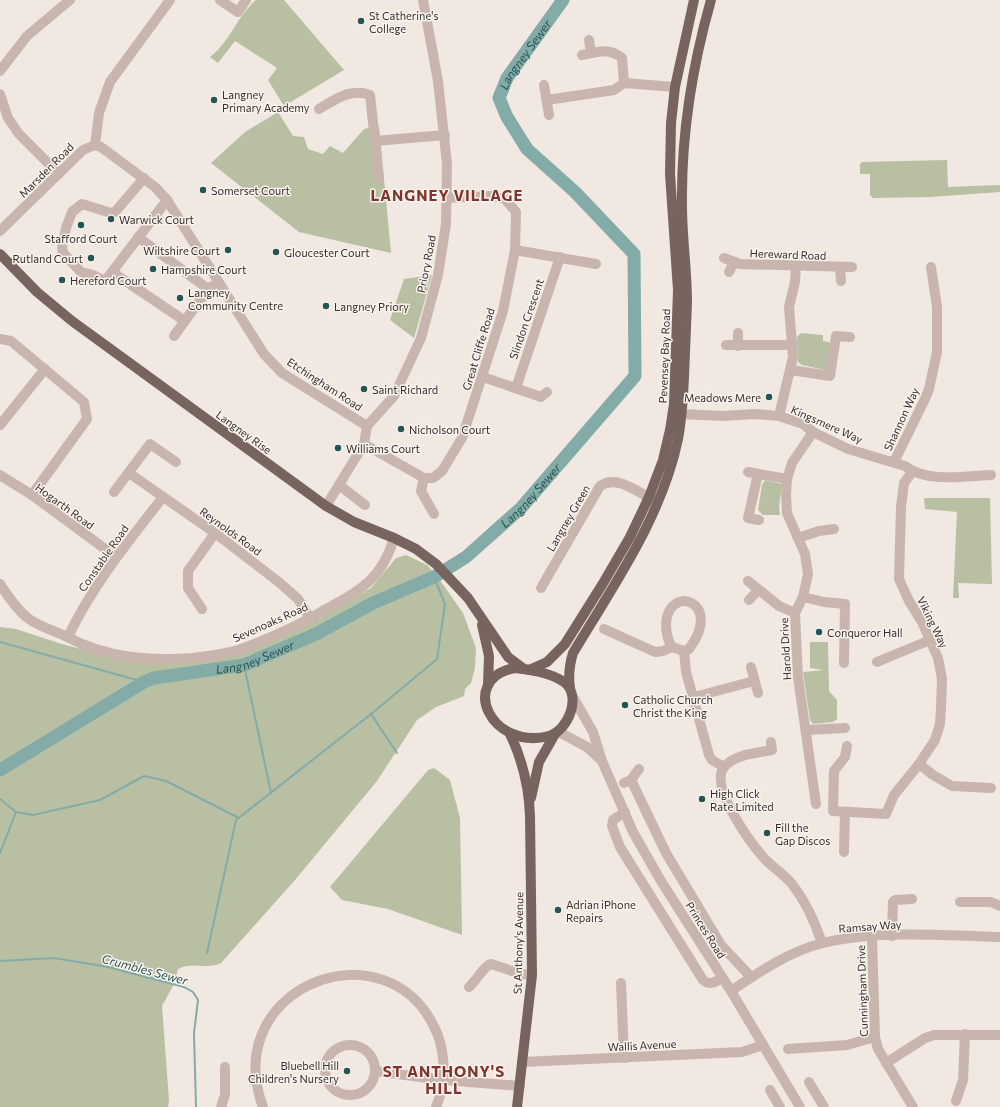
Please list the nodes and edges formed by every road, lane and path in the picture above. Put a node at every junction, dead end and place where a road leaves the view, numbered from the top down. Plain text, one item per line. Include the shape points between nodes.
1 (70, 0) edge
2 (170, 0) edge
3 (220, 0) edge
4 (246, 0) edge
5 (423, 0) edge
6 (694, 0) edge
7 (711, 0) edge
8 (589, 40) dead end
9 (0, 71) edge
10 (624, 83) junction
11 (544, 85) dead end
12 (675, 88) junction
13 (0, 94) edge
14 (547, 100) junction
15 (320, 109) dead end
16 (549, 115) dead end
17 (445, 135) junction
18 (375, 141) junction
19 (95, 145) junction
20 (60, 174) junction
21 (144, 178) junction
22 (379, 179) dead end
23 (447, 198) junction
24 (167, 200) junction
25 (0, 231) edge
26 (138, 236) junction
27 (515, 250) junction
28 (0, 254) edge
29 (560, 257) junction
30 (724, 258) dead end
31 (734, 262) junction
32 (596, 264) dead end
33 (796, 266) junction
34 (840, 267) junction
35 (852, 267) dead end
36 (931, 267) dead end
37 (112, 272) junction
38 (729, 272) dead end
39 (841, 281) dead end
40 (219, 282) junction
41 (208, 289) junction
42 (185, 321) junction
43 (738, 333) dead end
44 (174, 336) dead end
45 (850, 336) dead end
46 (0, 339) edge
47 (726, 345) dead end
48 (793, 345) junction
49 (738, 346) junction
50 (45, 369) junction
51 (791, 370) junction
52 (482, 377) junction
53 (516, 388) junction
54 (547, 392) dead end
55 (682, 414) junction
56 (779, 416) junction
57 (0, 425) edge
58 (368, 426) junction
59 (813, 432) junction
60 (364, 444) junction
61 (176, 462) dead end
62 (894, 462) junction
63 (912, 472) junction
64 (130, 473) junction
65 (0, 475) edge
66 (991, 475) dead end
67 (424, 478) junction
68 (787, 478) junction
69 (339, 485) junction
70 (114, 492) dead end
71 (32, 496) junction
72 (163, 497) junction
73 (649, 497) junction
74 (365, 504) dead end
75 (326, 506) junction
76 (434, 514) dead end
77 (759, 520) dead end
78 (834, 529) dead end
79 (215, 533) junction
80 (394, 538) junction
81 (798, 538) junction
82 (116, 557) junction
83 (748, 581) dead end
84 (0, 584) edge
85 (541, 588) dead end
86 (758, 590) junction
87 (803, 597) junction
88 (750, 600) dead end
89 (202, 609) dead end
90 (794, 613) junction
91 (479, 616) junction
92 (310, 618) junction
93 (610, 628) dead end
94 (68, 637) junction
95 (930, 640) junction
96 (672, 647) junction
97 (684, 652) junction
98 (877, 662) dead end
99 (844, 663) dead end
100 (751, 667) dead end
101 (527, 669) junction
102 (754, 680) junction
103 (488, 684) junction
104 (571, 693) junction
105 (758, 693) dead end
106 (694, 697) junction
107 (845, 728) dead end
108 (806, 730) junction
109 (557, 733) junction
110 (510, 734) junction
111 (771, 742) dead end
112 (847, 746) dead end
113 (602, 761) junction
114 (919, 764) junction
115 (724, 767) junction
116 (639, 769) dead end
117 (991, 788) dead end
118 (530, 802) junction
119 (816, 804) dead end
120 (625, 812) junction
121 (845, 812) junction
122 (844, 852) dead end
123 (912, 899) dead end
124 (960, 902) dead end
125 (1000, 906) edge
126 (892, 936) junction
127 (1000, 936) edge
128 (872, 937) junction
129 (822, 943) junction
130 (532, 975) junction
131 (751, 977) junction
132 (722, 978) junction
133 (621, 983) dead end
134 (469, 987) dead end
135 (731, 991) junction
136 (965, 1034) junction
137 (1000, 1035) edge
138 (875, 1037) junction
139 (763, 1045) junction
140 (788, 1049) dead end
141 (624, 1058) junction
142 (522, 1062) junction
143 (886, 1062) junction
144 (225, 1067) dead end
145 (375, 1071) junction
146 (443, 1080) junction
147 (809, 1082) dead end
148 (520, 1086) junction
149 (770, 1090) dead end
150 (956, 1101) dead end
151 (797, 1106) edge
152 (221, 1107) edge
153 (264, 1107) edge
154 (436, 1107) edge
155 (517, 1107) edge
156 (780, 1107) edge
157 (824, 1107) edge
158 (913, 1107) edge

1 - 9 street via 27,36
2 - 19 street via 110,82 99,113
3 - 4 street via 238,12
5 - 17 street, Priory Road
6 - 12 main road, Pevensey Bay Road
7 - 55 main road, Pevensey Bay Road via 690,91 684,150 682,204 687,301
8 - 10 street via 587,54 613,51 622,58
10 - 12 street
10 - 14 street via 614,90
11 - 14 street
12 - 73 main road, Pevensey Bay Road via 670,139 678,290 674,404 663,460
13 - 20 street via 8,118 19,134
14 - 16 street
15 - 18 street via 350,93 370,95
17 - 18 street
17 - 23 street, Priory Road
18 - 22 street
19 - 20 street, Marsden Road via 83,150
19 - 21 street, Etchingham Road
20 - 25 street, Marsden Road
21 - 24 street, Etchingham Road
21 - 37 street via 115,212 82,204 72,212 66,228 63,253 81,272 105,281
23 - 27 street, Great Cliffe Road via 492,196 505,199 516,212
23 - 58 street, Priory Road via 446,224 438,275 421,338 394,396
24 - 26 street
24 - 40 street, Etchingham Road
26 - 37 street
26 - 41 street
27 - 29 street
27 - 52 street, Great Cliffe Road via 503,311
28 - 75 main road, Langney Rise via 36,292 72,321
29 - 32 street
29 - 53 street, Slindon Crescent
30 - 31 street, Hereward Road
31 - 33 street, Hereward Road
31 - 38 street, Hereward Road
33 - 34 street, Hereward Road
33 - 48 street via 789,307
34 - 35 street, Hereward Road
34 - 39 street, Hereward Road
36 - 62 street, Shannon Way via 937,307 937,352 926,395
37 - 42 street
40 - 41 street
40 - 58 street, Etchingham Road via 264,354 282,372
41 - 42 street
42 - 44 street
43 - 49 street
45 - 51 street via 836,336 830,376
46 - 50 street via 11,341
47 - 49 street
48 - 49 street
48 - 51 street
50 - 57 street
50 - 71 street via 84,402 87,419
51 - 56 street
52 - 53 street
52 - 67 street, Great Cliffe Road via 462,438 442,470 433,478
53 - 54 street via 541,397
55 - 56 street, Kingsmere Way
55 - 104 main road, Pevensey Bay Road via 672,464 658,502 569,665
56 - 59 street, Kingsmere Way via 802,424
58 - 60 street, Priory Road
59 - 62 street, Kingsmere Way via 848,449
59 - 68 street, Harold Drive via 792,463
60 - 67 street
60 - 69 street, Priory Road
61 - 64 street via 150,444
62 - 63 street, Kingsmere Way
63 - 66 street, Kingsmere Way via 924,476
63 - 95 street, Viking Way via 904,483 901,507 900,579
64 - 70 street
64 - 72 street, Reynolds Road
65 - 71 street, Hogarth Road
67 - 76 street via 421,491
68 - 77 street via 753,473 748,518
68 - 81 street, Harold Drive via 787,512
69 - 74 street
69 - 75 street, Priory Road
71 - 82 street, Hogarth Road
72 - 79 street, Reynolds Road
72 - 82 street, Constable Road
73 - 85 street, Langney Green via 615,481 600,486
73 - 101 main road, Pevensey Bay Road via 606,578 565,644 547,662
75 - 80 main road, Langney Rise via 354,522
78 - 81 street
79 - 89 street via 188,571 188,588
79 - 92 street, Reynolds Road via 298,599
80 - 91 main road, Langney Rise via 416,549 447,574 468,598
80 - 92 street, Sevenoaks Road via 390,554 378,574 361,589
81 - 87 street, Harold Drive via 805,554 808,574
82 - 94 street, Constable Road via 79,613
83 - 86 street
84 - 94 street, Sevenoaks Road via 29,619
86 - 88 street
86 - 90 street via 779,606
87 - 90 street, Harold Drive
87 - 99 street via 845,604
90 - 108 street, Harold Drive via 798,677
91 - 101 main road, Langney Rise via 508,657
91 - 103 main road, Langney Rise via 489,656
92 - 94 street, Sevenoaks Road via 243,648 215,656 162,660 124,657 77,643
93 - 96 street via 655,652
95 - 98 street
95 - 114 street, Viking Way via 938,658 942,679 940,724 935,740
96 - 97 street
96 - 97 street via 666,632 666,617 674,604 691,603 699,608 701,622 696,641
97 - 106 street via 686,672
100 - 102 street
101 - 103 main road via 505,670
101 - 104 main road via 558,679
102 - 105 street
102 - 106 street
103 - 110 main road via 486,703 489,714 495,723
104 - 109 main road via 567,721
104 - 113 street, Princes Road via 593,732
106 - 115 street via 712,760
107 - 108 street
108 - 119 street, Harold Drive
109 - 110 main road via 533,738
109 - 113 street, Princes Road via 583,744
109 - 118 main road, St Anthony's Avenue via 539,762
110 - 118 main road, St Anthony's Avenue via 518,750
111 - 115 street via 772,750 734,760
112 - 121 street, Viking Way via 845,757 834,771 833,811
113 - 120 street, Princes Road
114 - 117 street via 933,776 952,786
114 - 121 street, Viking Way via 894,795 886,814
115 - 129 street via 720,778 721,787 741,828 763,857 791,883 810,910
116 - 131 street via 627,782 669,866 721,946
118 - 130 main road, St Anthony's Avenue
120 - 132 street, Princes Road via 633,832 660,880
120 - 132 street via 616,816 612,826 620,847 658,902 703,980 712,984
121 - 122 street
123 - 126 street via 893,902
124 - 125 street via 991,902
126 - 127 street, Ramsay Way
126 - 128 street, Ramsay Way
128 - 129 street, Ramsay Way
128 - 138 street, Cunningham Drive
129 - 131 street, Ramsay Way via 798,952
130 - 134 street via 491,964 485,967
130 - 142 main road, St Anthony's Avenue
131 - 135 street, Ramsay Way
132 - 135 street, Princes Road
133 - 141 street
135 - 139 street, Princes Road
136 - 137 street
136 - 143 street via 934,1035 925,1038
136 - 150 street via 963,1080
138 - 140 street via 847,1045
138 - 143 street, Cunningham Drive via 878,1049
139 - 141 street, Wallis Avenue via 742,1052
139 - 151 street, Princes Road
141 - 142 street, Wallis Avenue
142 - 148 main road, St Anthony's Avenue
143 - 158 street, Cunningham Drive
144 - 152 street via 225,1095
145 - 145 street via 369,1086 361,1092 341,1094 333,1089 327,1080 325,1063 337,1048 348,1045 359,1047 369,1053
145 - 146 street
146 - 148 street
146 - 153 street via 443,1058 438,1036 428,1017 414,1000 401,990 377,979 351,975 334,976 309,984 294,993 280,1005 266,1026 258,1046 255,1068
146 - 154 street
147 - 157 street
148 - 155 main road, St Anthony's Avenue
149 - 156 street

